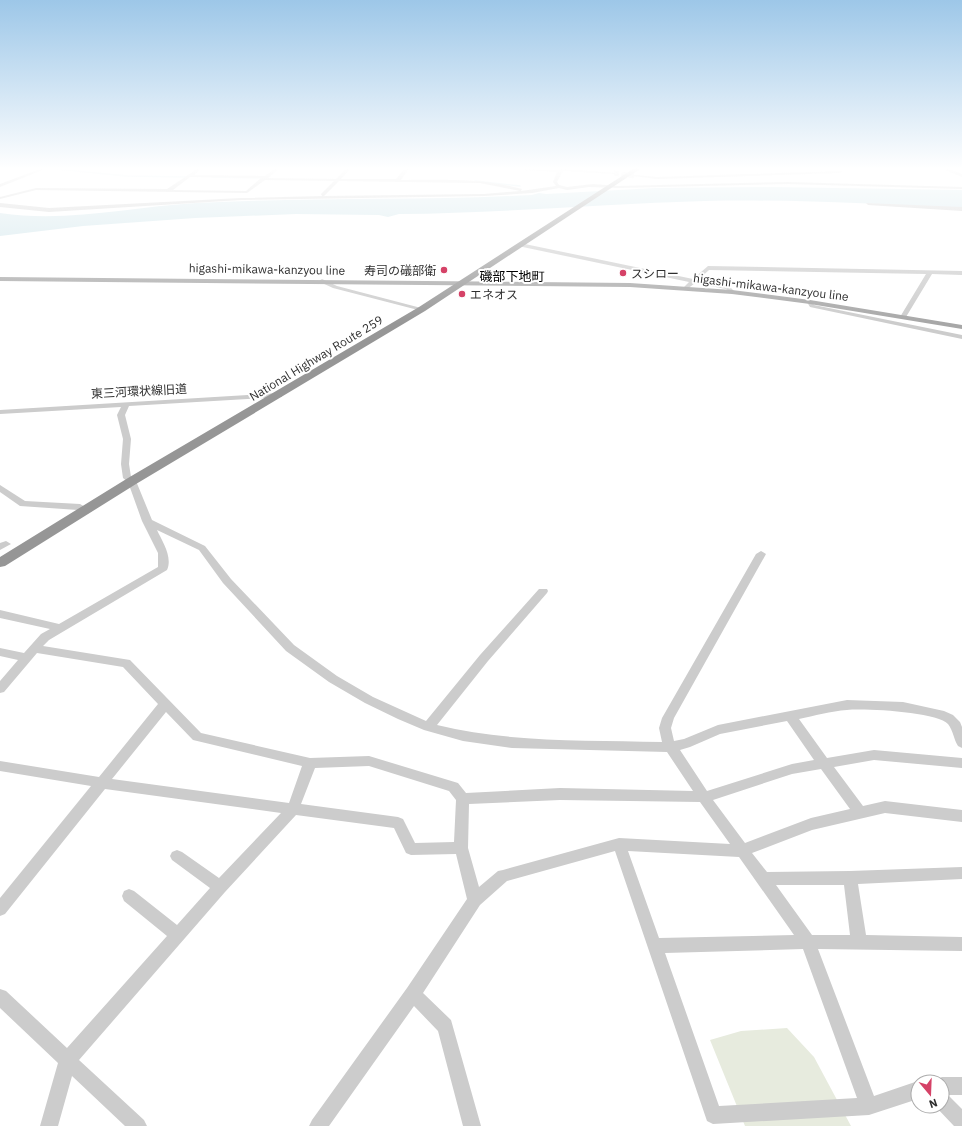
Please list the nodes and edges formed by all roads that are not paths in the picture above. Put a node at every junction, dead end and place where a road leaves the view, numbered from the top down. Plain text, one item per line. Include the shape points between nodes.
1 (560, 220) edge
2 (520, 245) junction
3 (928, 273) junction
4 (962, 274) edge
5 (0, 278) edge
6 (693, 280) junction
7 (322, 281) junction
8 (462, 283) junction
9 (686, 288) junction
10 (732, 292) junction
11 (810, 302) junction
12 (422, 309) junction
13 (903, 317) junction
14 (962, 327) edge
15 (962, 337) edge
16 (280, 395) junction
17 (126, 404) junction
18 (0, 412) edge
19 (132, 481) junction
20 (0, 488) edge
21 (87, 511) junction
22 (147, 521) junction
23 (0, 543) edge
24 (0, 547) edge
25 (761, 554) dead end
26 (0, 563) edge
27 (543, 591) dead end
28 (0, 614) edge
29 (60, 628) junction
30 (0, 652) edge
31 (30, 654) junction
32 (0, 689) edge
33 (165, 704) junction
34 (789, 715) junction
35 (428, 727) junction
36 (961, 739) edge
37 (671, 747) junction
38 (962, 763) edge
39 (310, 764) junction
40 (824, 764) junction
41 (0, 766) edge
42 (102, 783) junction
43 (704, 797) junction
44 (463, 799) junction
45 (292, 809) junction
46 (858, 812) junction
47 (962, 816) edge
48 (619, 844) junction
49 (461, 848) junction
50 (742, 851) junction
51 (177, 856) dead end
52 (962, 873) edge
53 (850, 878) junction
54 (763, 879) junction
55 (220, 887) junction
56 (129, 896) dead end
57 (475, 900) junction
58 (0, 909) edge
59 (178, 935) junction
60 (808, 942) junction
61 (859, 942) junction
62 (962, 944) edge
63 (654, 946) junction
64 (413, 994) junction
65 (0, 997) edge
66 (67, 1061) junction
67 (950, 1086) edge
68 (962, 1086) edge
69 (910, 1093) edge
70 (868, 1106) junction
71 (950, 1109) edge
72 (962, 1122) edge
73 (49, 1126) edge
74 (138, 1126) edge
75 (318, 1126) edge
76 (472, 1126) edge

1 - 2 highway, National Highway Route 259
2 - 6 street
2 - 8 highway, National Highway Route 259
3 - 4 street
3 - 6 street via 708,268
3 - 13 street
5 - 7 main road, higashi-mikawa-kanzyou line
6 - 9 street
6 - 10 street via 728,288
7 - 8 main road, higashi-mikawa-kanzyou line
7 - 12 street
8 - 9 main road, higashi-mikawa-kanzyou line
8 - 12 highway, National Highway Route 259
9 - 10 main road, higashi-mikawa-kanzyou line
10 - 11 main road, higashi-mikawa-kanzyou line
11 - 13 main road, higashi-mikawa-kanzyou line
11 - 15 street via 812,306
12 - 16 highway, National Highway Route 259
13 - 14 main road, higashi-mikawa-kanzyou line
16 - 17 street, 東三河環状線旧道
16 - 19 highway, National Highway Route 259
17 - 18 street, 東三河環状線旧道
17 - 19 street via 121,414 127,439 125,464 128,478
19 - 21 highway, National Highway Route 259
19 - 22 street
20 - 21 street via 23,504 80,507
21 - 26 highway, National Highway Route 259
22 - 29 street via 163,553 163,568
22 - 35 street via 202,548 227,581 296,652 369,700
23 - 24 street via 6,544
25 - 37 street via 668,718 666,737
27 - 35 street
28 - 29 street
29 - 31 street via 45,637
30 - 31 street
31 - 32 street
31 - 33 street via 126,662
33 - 39 street via 197,737
33 - 42 street
34 - 36 street via 847,705 903,708 949,718
34 - 37 street via 718,730 686,744
34 - 40 street
35 - 37 street via 463,736 512,743
37 - 43 street
38 - 40 street via 874,755
39 - 44 street via 369,761 453,787
39 - 45 street
40 - 43 street via 792,769
40 - 46 street
41 - 42 street
42 - 45 street
42 - 58 street
43 - 44 street via 560,794
43 - 50 street
44 - 49 street
45 - 49 street via 398,823 412,850
45 - 55 street
46 - 47 street via 885,807
46 - 50 street via 810,824
48 - 50 street
48 - 57 street via 503,876
48 - 63 street
49 - 57 street
50 - 54 street
51 - 55 street
52 - 53 street
53 - 54 street
53 - 61 street
54 - 60 street
55 - 59 street
56 - 59 street
57 - 64 street
59 - 66 street
60 - 61 street
60 - 63 street
60 - 70 street
61 - 62 street
63 - 70 street via 713,1115
64 - 75 street
64 - 76 street via 445,1026
65 - 66 street
66 - 73 street
66 - 74 street
67 - 68 street
69 - 70 street
71 - 72 street

